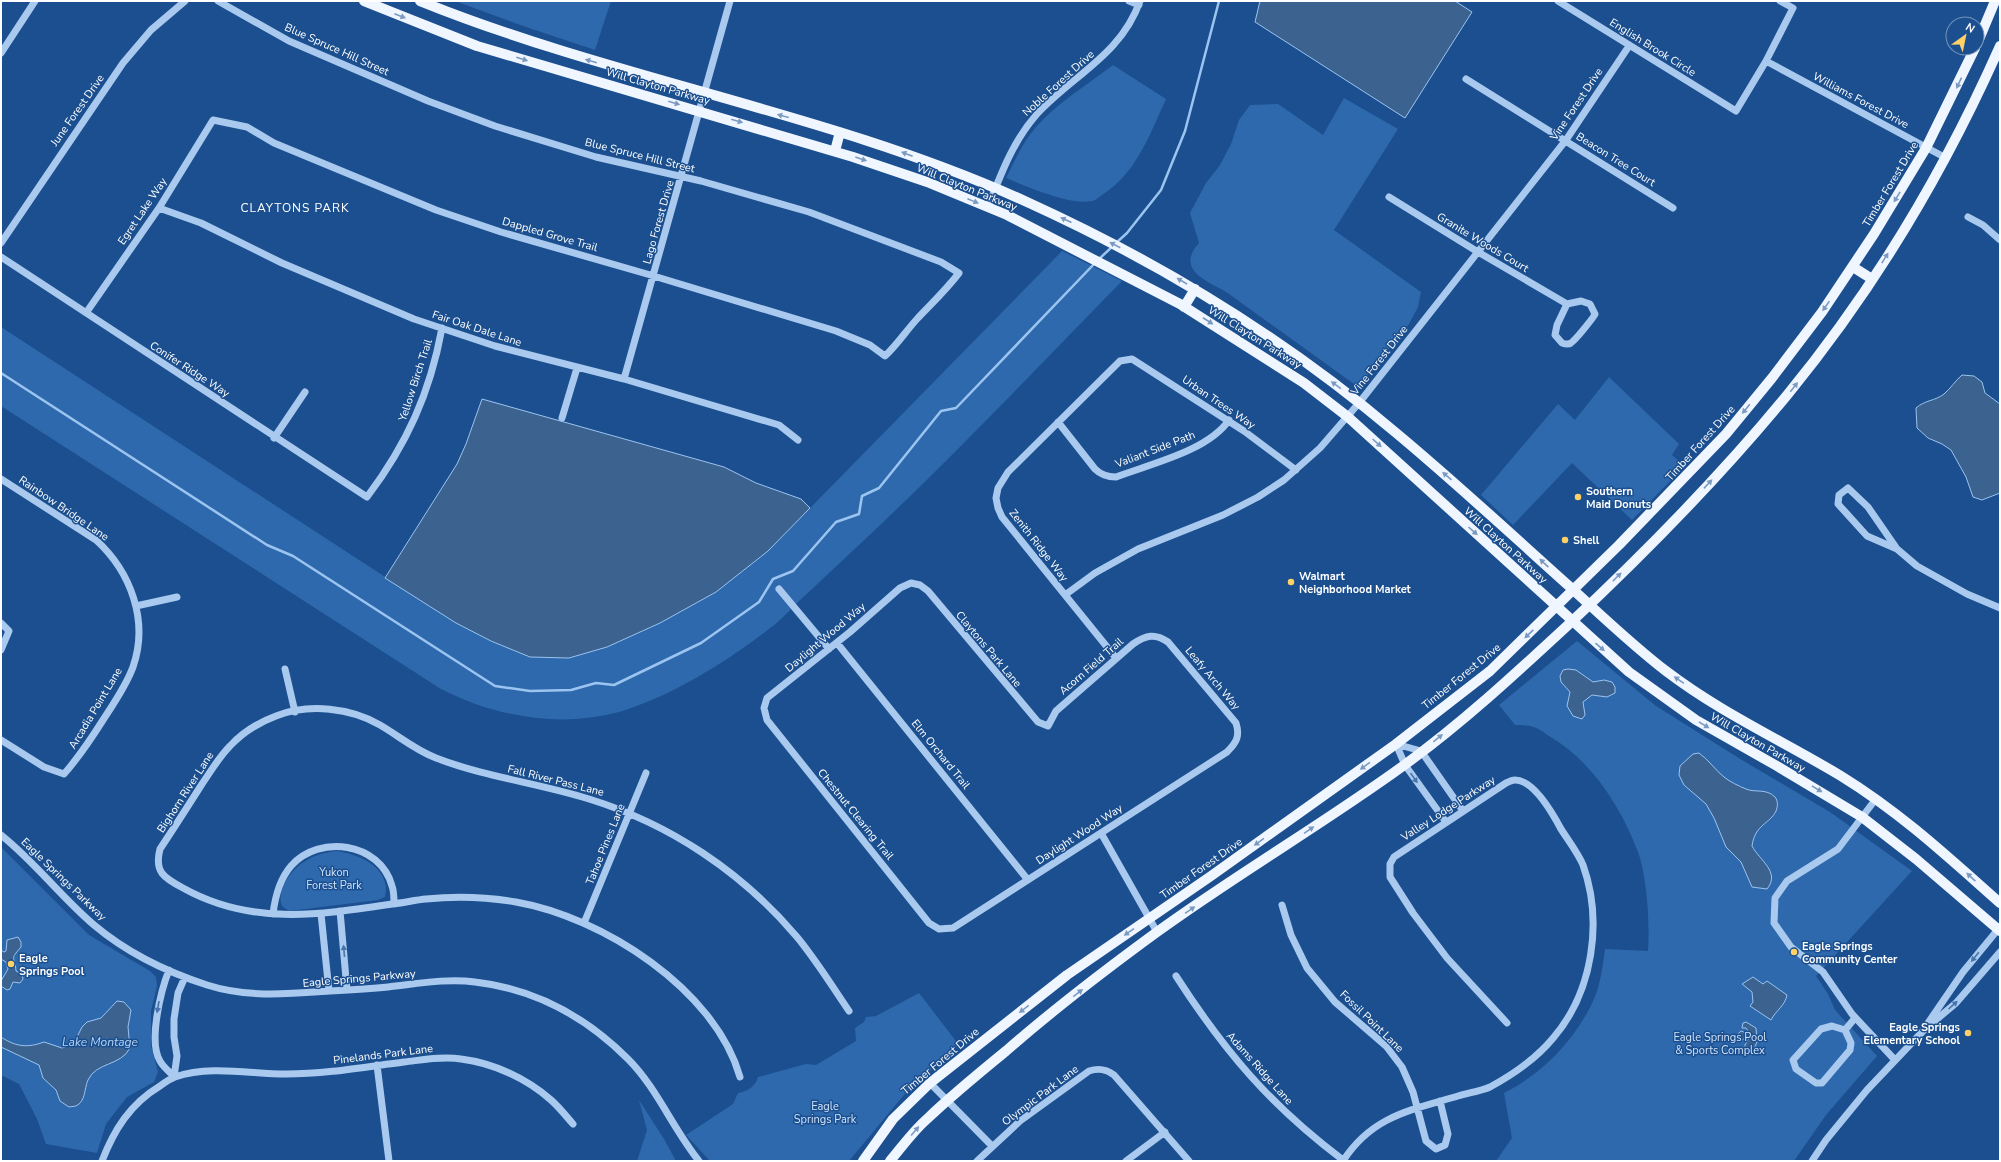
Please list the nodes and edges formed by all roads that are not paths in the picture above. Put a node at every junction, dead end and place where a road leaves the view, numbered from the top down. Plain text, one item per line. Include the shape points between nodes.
1 (35, 1) edge
2 (185, 1) edge
3 (218, 1) edge
4 (364, 1) edge
5 (420, 1) edge
6 (730, 1) edge
7 (1129, 1) edge
8 (1558, 1) edge
9 (1780, 1) edge
10 (1995, 1) edge
11 (1140, 3) edge
12 (378, 4) edge
13 (1985, 25) edge
14 (1629, 46) junction
15 (2000, 46) edge
16 (552, 49) junction
17 (1, 53) edge
18 (1971, 56) edge
19 (1766, 62) junction
20 (548, 67) junction
21 (1466, 79) dead end
22 (704, 93) junction
23 (699, 110) junction
24 (213, 120) joint
25 (840, 132) junction
26 (1566, 140) junction
27 (1926, 148) junction
28 (836, 151) junction
29 (1946, 158) junction
30 (682, 177) junction
31 (995, 188) junction
32 (1389, 197) dead end
33 (988, 207) junction
34 (159, 208) junction
35 (1673, 208) dead end
36 (1968, 217) dead end
37 (2000, 240) edge
38 (1, 243) edge
39 (1478, 252) junction
40 (1, 257) edge
41 (1853, 267) junction
42 (654, 276) junction
43 (1872, 279) junction
44 (1195, 289) junction
45 (1567, 304) junction
46 (1184, 307) junction
47 (86, 313) junction
48 (442, 328) junction
49 (885, 356) joint
50 (1126, 359) joint
51 (577, 368) junction
52 (624, 379) junction
53 (305, 392) dead end
54 (1359, 403) junction
55 (1348, 417) junction
56 (562, 418) dead end
57 (1229, 420) junction
58 (1058, 422) junction
59 (274, 438) junction
60 (798, 440) dead end
61 (1296, 470) junction
62 (1, 479) edge
63 (367, 497) joint
64 (1897, 549) junction
65 (113, 558) joint
66 (915, 583) joint
67 (779, 589) dead end
68 (1573, 590) junction
69 (1065, 595) junction
70 (177, 596) dead end
71 (1590, 605) junction
72 (136, 606) junction
73 (1557, 607) junction
74 (2000, 608) edge
75 (1571, 621) junction
76 (1, 623) edge
77 (1157, 636) joint
78 (837, 643) junction
79 (829, 649) junction
80 (1, 650) edge
81 (1116, 658) junction
82 (285, 669) dead end
83 (295, 712) junction
84 (767, 720) joint
85 (1048, 726) joint
86 (244, 734) joint
87 (1, 740) edge
88 (1236, 742) joint
89 (1396, 744) junction
90 (1421, 751) junction
91 (1405, 765) junction
92 (646, 773) dead end
93 (1875, 800) junction
94 (1463, 810) junction
95 (629, 813) junction
96 (1862, 817) junction
97 (1446, 822) junction
98 (1101, 833) junction
99 (1, 836) edge
100 (1028, 880) junction
101 (394, 904) junction
102 (2000, 904) edge
103 (1282, 905) dead end
104 (340, 911) junction
105 (273, 914) junction
106 (322, 914) junction
107 (1150, 918) junction
108 (584, 923) junction
109 (929, 923) joint
110 (1999, 929) edge
111 (1157, 932) junction
112 (2000, 952) edge
113 (169, 970) junction
114 (1176, 976) dead end
115 (185, 977) junction
116 (348, 990) junction
117 (329, 991) junction
118 (849, 1011) dead end
119 (1855, 1018) junction
120 (1507, 1023) dead end
121 (1845, 1030) junction
122 (1924, 1030) junction
123 (1895, 1060) junction
124 (377, 1065) junction
125 (174, 1077) junction
126 (740, 1077) dead end
127 (930, 1083) junction
128 (947, 1100) junction
129 (1440, 1102) junction
130 (1417, 1107) junction
131 (573, 1124) dead end
132 (1164, 1132) junction
133 (992, 1146) junction
134 (699, 1160) edge
135 (102, 1161) edge
136 (389, 1161) edge
137 (863, 1161) edge
138 (890, 1161) edge
139 (977, 1161) edge
140 (1126, 1161) edge
141 (1189, 1161) edge
142 (1343, 1161) edge
143 (1812, 1161) edge

1 - 17 street
2 - 38 street, June Forest Drive via 151,30 123,63
3 - 30 street, Blue Spruce Hill Street via 288,41 428,101 495,126 596,157
4 - 12 main road, Will Clayton Parkway
5 - 16 main road, Will Clayton Parkway via 466,20
6 - 22 street, Lago Forest Drive
7 - 11 street
8 - 14 street, English Brook Circle
9 - 19 street via 1794,8
10 - 13 main road
11 - 31 street, Noble Forest Drive via 1122,34 1103,57 1028,125 1012,149
12 -> 20 main road, Will Clayton Parkway via 477,46
14 - 19 street, English Brook Circle via 1736,111
14 - 26 street, Vine Forest Drive
15 - 29 main road
16 - 20 main road
22 -> 16 main road, Will Clayton Parkway
18 -> 27 main road, Timber Forest Drive
19 - 27 street, Williams Forest Drive
20 -> 23 main road, Will Clayton Parkway
21 - 26 street, Beacon Tree Court
22 - 23 street, Lago Forest Drive
25 -> 22 main road, Will Clayton Parkway
23 -> 28 main road, Will Clayton Parkway
23 - 30 street, Lago Forest Drive
24 - 34 street, Egret Lake Way
24 - 42 street, Dappled Grove Trail via 247,127 287,149 432,209 501,232
25 - 28 main road
31 -> 25 main road, Will Clayton Parkway
26 - 35 street, Beacon Tree Court
26 - 39 street, Vine Forest Drive
27 - 29 street, Williams Forest Drive
27 -> 41 main road, Timber Forest Drive
28 -> 33 main road, Will Clayton Parkway via 927,182
43 -> 29 main road
30 - 42 street, Lago Forest Drive
30 - 49 street, Blue Spruce Hill Street via 809,212 941,262 959,273 946,291
31 - 33 street, Noble Forest Drive
44 -> 31 main road, Will Clayton Parkway via 1101,237
32 - 39 street, Granite Woods Court
33 - 46 main road, Will Clayton Parkway
34 - 47 street, Egret Lake Way
34 - 48 street, Fair Oak Dale Lane via 202,223 256,251 353,294
36 - 37 street via 1983,225
39 - 45 street, Granite Woods Court
39 - 54 street, Vine Forest Drive
40 - 47 street, Conifer Ridge Way
41 - 43 main road
41 -> 68 main road, Timber Forest Drive via 1772,378 1726,434
42 - 49 street, Dappled Grove Trail via 836,331 870,345
42 - 52 street, Lago Forest Drive
71 -> 43 main road via 1680,515 1742,448 1790,392 1839,328
44 - 46 main road
54 -> 44 main road, Will Clayton Parkway via 1290,351
45 - 45 street via 1586,302 1594,309 1595,314 1573,343 1568,344 1562,343 1555,335
46 -> 55 main road, Will Clayton Parkway via 1304,383
47 - 59 street, Conifer Ridge Way
48 - 51 street, Fair Oak Dale Lane via 495,346
48 - 63 street, Yellow Birch Trail via 418,414 391,463
50 - 57 street, Urban Trees Way via 1139,362
50 - 58 street, Zenith Ridge Way via 1115,366
51 - 52 street, Fair Oak Dale Lane
51 - 56 street
52 - 60 street, Fair Oak Dale Lane via 779,425
53 - 59 street
54 - 55 street, Vine Forest Drive
68 -> 54 main road, Will Clayton Parkway via 1456,484
55 - 61 street, Vine Forest Drive
55 -> 73 main road, Will Clayton Parkway
57 - 58 street, Valiant Side Path via 1222,430 1210,439 1116,477 1104,475 1095,469
57 - 61 street, Urban Trees Way
58 - 69 street, Zenith Ridge Way via 1008,472 998,488 996,498 998,508 1008,526
59 - 63 street, Conifer Ridge Way
61 - 69 street, Vine Forest Drive via 1258,497 1223,515 1166,536 1113,562
62 - 65 street, Rainbow Bridge Lane via 96,540
64 - 64 street via 1863,502 1848,488 1839,495 1838,504 1866,536
64 - 74 street via 1936,578
65 - 72 street, Arcadia Point Lane via 127,581
66 - 78 street, Daylight Wood Way via 903,585
66 - 85 street, Claytons Park Lane via 928,591 1034,719
67 - 79 street
68 - 71 main road, Will Clayton Parkway
68 - 73 main road, Timber Forest Drive
69 - 81 street, Zenith Ridge Way
70 - 72 street
71 - 75 main road
93 -> 71 main road, Will Clayton Parkway via 1845,779 1751,726 1694,690 1647,656
72 - 87 street, Arcadia Point Lane via 139,623 133,666 125,684 77,760 64,774 44,767
73 - 75 main road, Will Clayton Parkway
73 -> 89 main road, Timber Forest Drive via 1490,671
90 -> 75 main road via 1505,684
75 -> 96 main road, Will Clayton Parkway via 1629,672 1696,720
76 - 80 street via 9,631
77 - 81 street, Acorn Field Trail via 1144,637
77 - 88 street, Leafy Arch Way via 1168,642 1236,723 1239,732
78 - 79 street, Daylight Wood Way
78 - 100 street, Elm Orchard Trail
79 - 84 street, Daylight Wood Way via 768,698 764,708
81 - 85 street, Acorn Field Trail via 1056,711
82 - 83 street
83 - 86 street, Fall River Pass Lane via 278,715
83 - 95 street, Fall River Pass Lane via 348,712 380,725 432,757 463,768 565,792
84 - 109 street, Chestnut Clearing Trail
86 - 105 street, Bighorn River Lane via 218,761 160,849 157,861 159,869 171,882 206,899 247,912
88 - 98 street, Daylight Wood Way via 1227,752
89 - 90 street
89 - 91 street
89 -> 107 main road, Timber Forest Drive
90 - 91 main road
90 - 94 street
91 -> 97 street
111 -> 91 main road
92 - 95 street, Tahoe Pines Lane
93 - 96 street
102 -> 93 main road, Will Clayton Parkway via 1921,832
94 - 97 street, Valley Lodge Parkway
94 - 129 street, Valley Lodge Parkway via 1506,783 1515,780 1527,784 1551,811 1583,864 1593,906 1594,937 1585,982 1564,1025 1554,1037 1531,1060 1489,1087
95 - 108 street, Tahoe Pines Lane
95 - 118 street, Fall River Pass Lane via 698,850 763,901 798,938
96 - 110 main road, Will Clayton Parkway
96 - 119 street via 1838,849 1788,881 1775,898 1774,923 1791,947 1823,972
97 - 120 street, Valley Lodge Parkway via 1394,857 1390,864 1390,877 1447,958
98 - 100 street, Daylight Wood Way
98 - 107 street
99 - 113 street, Eagle Springs Parkway via 28,858 94,925 128,949
100 - 109 street, Daylight Wood Way via 953,928 939,929
101 - 104 street
101 - 105 street via 392,885 377,862 355,849 335,845 320,848 291,866 279,884
101 - 108 street via 426,899 474,898 516,902
103 - 130 street, Fossil Point Lane via 1291,935 1307,968 1336,1002 1394,1056 1409,1080
104 - 106 street
116 -> 104 street
105 - 106 street
106 - 117 street
107 - 111 street
107 -> 127 main road, Timber Forest Drive via 1067,975
108 - 126 street via 630,947 676,982 693,999 725,1040 735,1057
110 -> 122 street via 1959,977
128 -> 111 main road via 1033,1027
122 -> 112 street via 1956,1003
113 - 115 street, Eagle Springs Parkway
113 -> 125 street via 162,986 156,1017 156,1038 160,1061
114 - 142 street, Adams Ridge Lane via 1227,1050 1260,1088
115 - 117 street, Eagle Springs Parkway via 206,985 245,993 301,994
115 - 125 street via 178,993 174,1019 177,1056
116 - 117 street, Eagle Springs Parkway
116 - 134 street, Eagle Springs Parkway via 418,983 474,982 532,995 557,1005 596,1030 629,1060 645,1079 683,1140
119 - 121 street
119 - 123 street
121 - 121 street via 1832,1026 1821,1029 1793,1060 1796,1069 1816,1083 1822,1083 1850,1050 1851,1043
122 - 123 street
123 - 143 street via 1826,1140
124 - 125 street, Pinelands Park Lane via 324,1072 286,1074 223,1071
124 - 131 street, Pinelands Park Lane via 436,1058 484,1064 530,1084 551,1100
124 - 136 street
125 - 135 street via 138,1102 123,1119 111,1138
127 - 128 street
127 - 137 main road, Timber Forest Drive via 893,1119
128 - 133 street
138 -> 128 main road
129 - 130 street, Valley Lodge Parkway
129 - 130 street, Fossil Point Lane via 1448,1134 1445,1145 1441,1148 1436,1149 1426,1141
130 - 142 street, Valley Lodge Parkway via 1381,1122 1365,1134
132 - 133 street, Olympic Park Lane via 1114,1075 1102,1069 1089,1071 1020,1121
132 - 140 street
132 - 141 street
133 - 139 street, Olympic Park Lane

